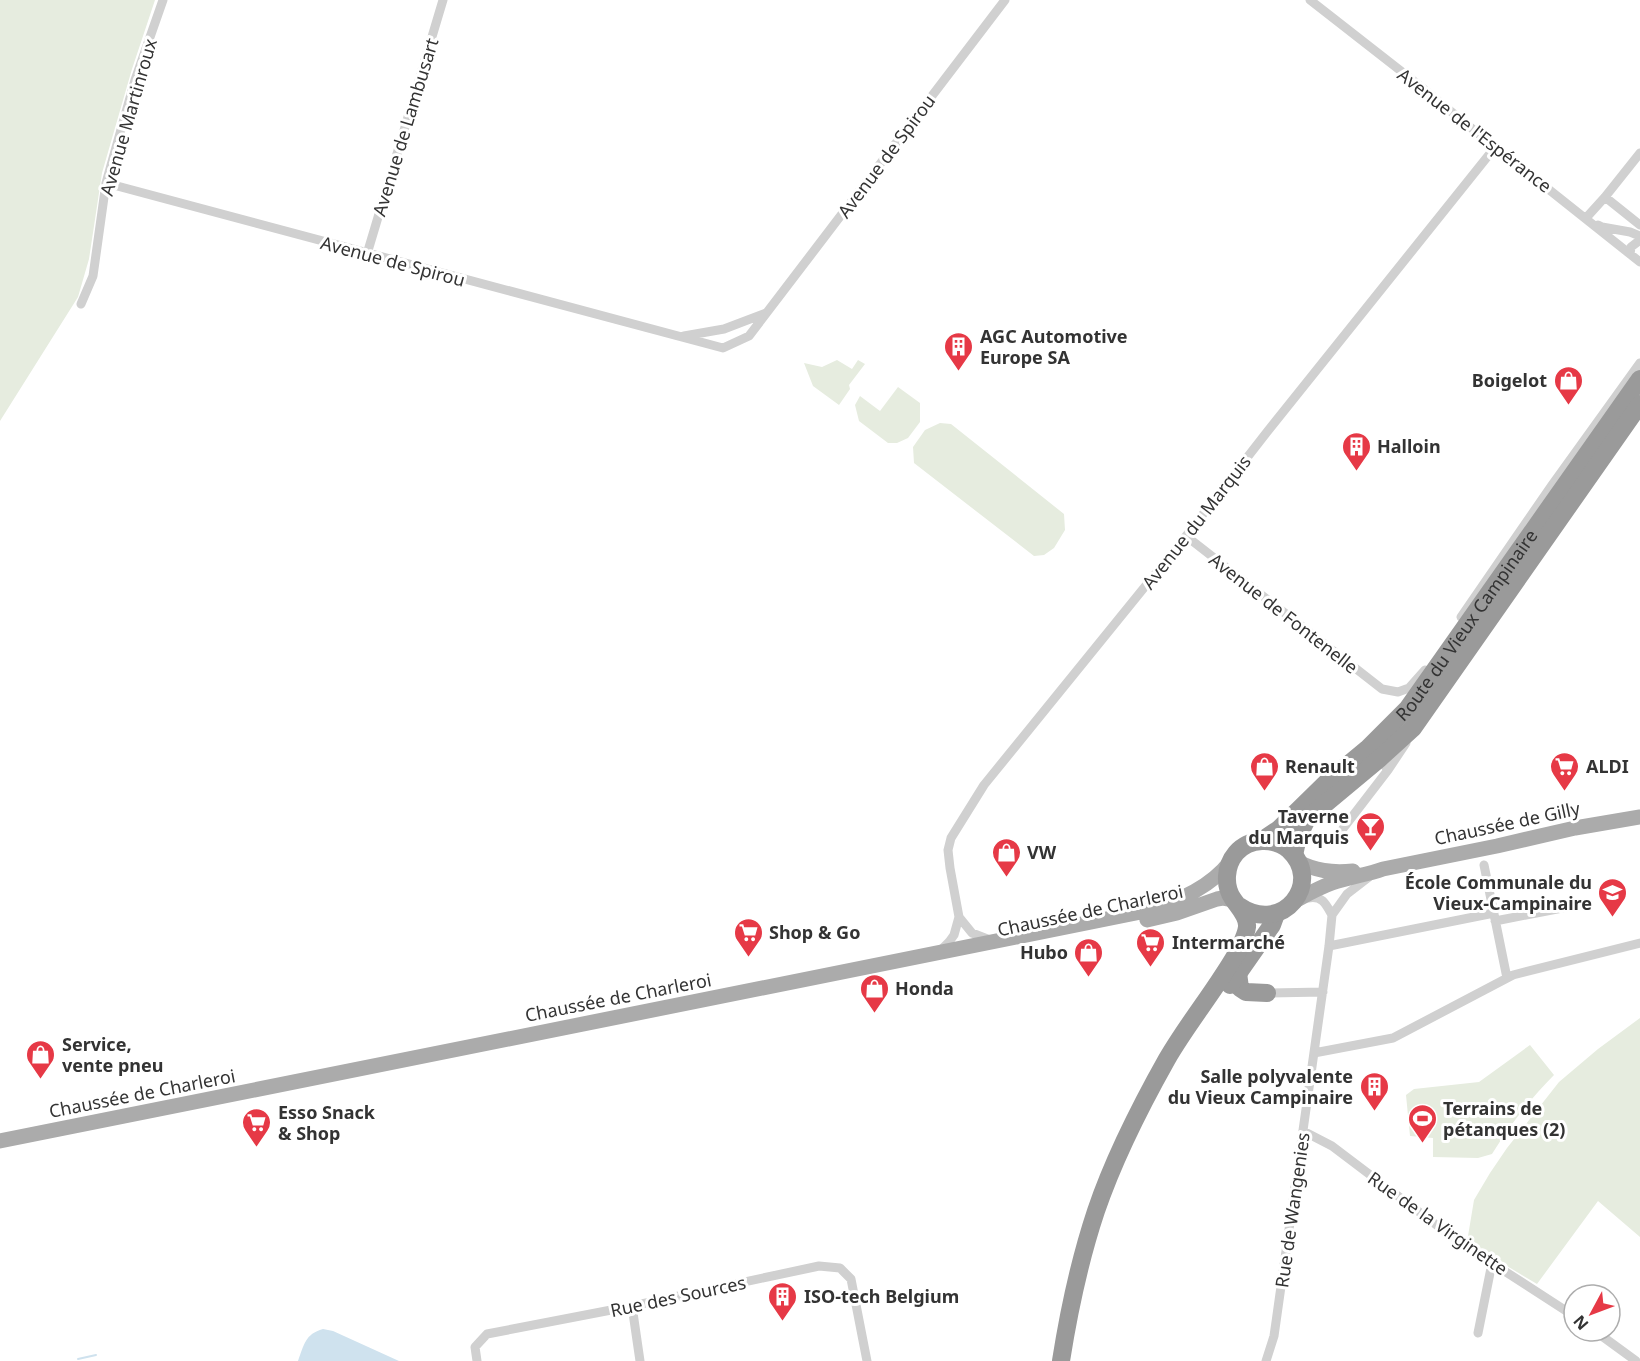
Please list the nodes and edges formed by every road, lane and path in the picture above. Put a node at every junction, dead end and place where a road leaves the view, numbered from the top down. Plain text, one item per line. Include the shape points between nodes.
1 (163, 0) edge
2 (443, 0) edge
3 (1005, 0) edge
4 (1310, 0) edge
5 (1496, 146) junction
6 (1640, 153) edge
7 (106, 183) junction
8 (1605, 197) junction
9 (1586, 218) junction
10 (1640, 225) edge
11 (1640, 238) edge
12 (367, 254) junction
13 (1630, 254) junction
14 (1640, 262) edge
15 (81, 304) dead end
16 (768, 312) junction
17 (681, 336) junction
18 (1640, 363) edge
19 (1640, 379) edge
20 (1640, 404) edge
21 (1186, 536) junction
22 (1384, 764) junction
23 (1640, 817) edge
24 (1335, 839) dead end
25 (1261, 841) junction
26 (1296, 858) junction
27 (1230, 862) junction
28 (1484, 865) dead end
29 (1376, 871) junction
30 (1293, 902) junction
31 (1236, 903) junction
32 (1578, 905) dead end
33 (1276, 914) junction
34 (1332, 915) junction
35 (959, 917) junction
36 (1495, 917) junction
37 (999, 941) junction
38 (1640, 943) edge
39 (1329, 946) junction
40 (936, 954) junction
41 (871, 971) junction
42 (1238, 973) junction
43 (1507, 978) junction
44 (1323, 992) junction
45 (1267, 993) joint
46 (1314, 1053) junction
47 (350, 1076) junction
48 (1303, 1131) junction
49 (0, 1141) edge
50 (0, 1150) edge
51 (1492, 1263) junction
52 (632, 1306) junction
53 (1562, 1308) edge
54 (1478, 1333) dead end
55 (1611, 1343) edge
56 (477, 1361) edge
57 (640, 1361) edge
58 (867, 1361) edge
59 (1061, 1361) edge
60 (1072, 1361) edge
61 (1266, 1361) edge
62 (1636, 1361) edge

1 - 7 street, Avenue Martinroux
2 - 12 street, Avenue de Lambusart
3 - 16 street, Avenue de Spirou
4 - 5 street, Avenue de l'Espérance
5 - 9 street, Avenue de l'Espérance
5 - 21 street, Avenue du Marquis
6 - 8 street
7 - 12 street, Avenue de Spirou
7 - 15 street, Avenue Martinroux via 93,276
8 - 9 street
8 - 10 street
9 - 11 street
9 - 13 street, Avenue de l'Espérance
11 - 13 street
12 - 17 street, Avenue de Spirou
13 - 14 street, Avenue de l'Espérance
16 - 17 street, Avenue de Spirou via 724,329
16 - 17 street, Avenue de Spirou via 749,336 723,348
18 - 21 street, Avenue de Fontenelle via 1409,688 1398,692 1382,690
19 - 25 highway, Route du Vieux Campinaire via 1408,708 1279,829
20 - 22 highway, Route du Vieux Campinaire
21 - 35 street, Avenue du Marquis via 984,785 951,838 948,850
22 - 24 street, Route du Vieux Campinaire
22 - 26 highway, Route du Vieux Campinaire via 1307,819 1298,837
23 - 29 main road, Chaussée de Gilly
25 - 26 highway via 1280,844
25 - 27 highway via 1243,847
26 - 29 main road, Chaussée de Gilly via 1322,871
26 - 30 highway via 1302,878
27 - 31 highway via 1226,878
27 - 37 main road, Chaussée de Charleroi via 1213,880 1165,905
28 - 36 street
29 - 30 main road, Chaussée de Gilly via 1314,890
29 - 34 street via 1347,894
30 - 33 highway
30 - 34 street via 1316,896 1324,900
31 - 33 highway via 1257,915
31 - 41 main road, Chaussée de Charleroi via 1216,899 1160,917
31 - 59 highway via 1247,926 1244,939 1168,1057 1110,1176 1087,1243
32 - 36 street
33 - 42 highway
34 - 39 street, Rue de Wangenies
35 - 37 street via 972,933
35 - 40 street via 954,935
36 - 39 street
36 - 43 street
37 - 40 main road, Chaussée de Charleroi
38 - 43 street
39 - 44 street, Rue de Wangenies
40 - 41 main road, Chaussée de Charleroi
41 - 47 main road, Chaussée de Charleroi
42 - 45 highway via 1240,988
42 - 60 highway via 1179,1061 1134,1146 1096,1245
43 - 46 street via 1392,1038
44 - 45 street
44 - 46 street, Rue de Wangenies
46 - 48 street, Rue de Wangenies
47 - 49 main road, Chaussée de Charleroi
47 - 50 main road, Chaussée de Charleroi
48 - 51 street, Rue de la Virginette via 1332,1146
48 - 61 street, Rue de Wangenies via 1274,1336
51 - 53 street, Rue de la Virginette
51 - 54 street
52 - 56 street, Rue des Sources via 487,1334 475,1347
52 - 57 street
52 - 58 street, Rue des Sources via 819,1266 840,1268 851,1279
55 - 62 street

